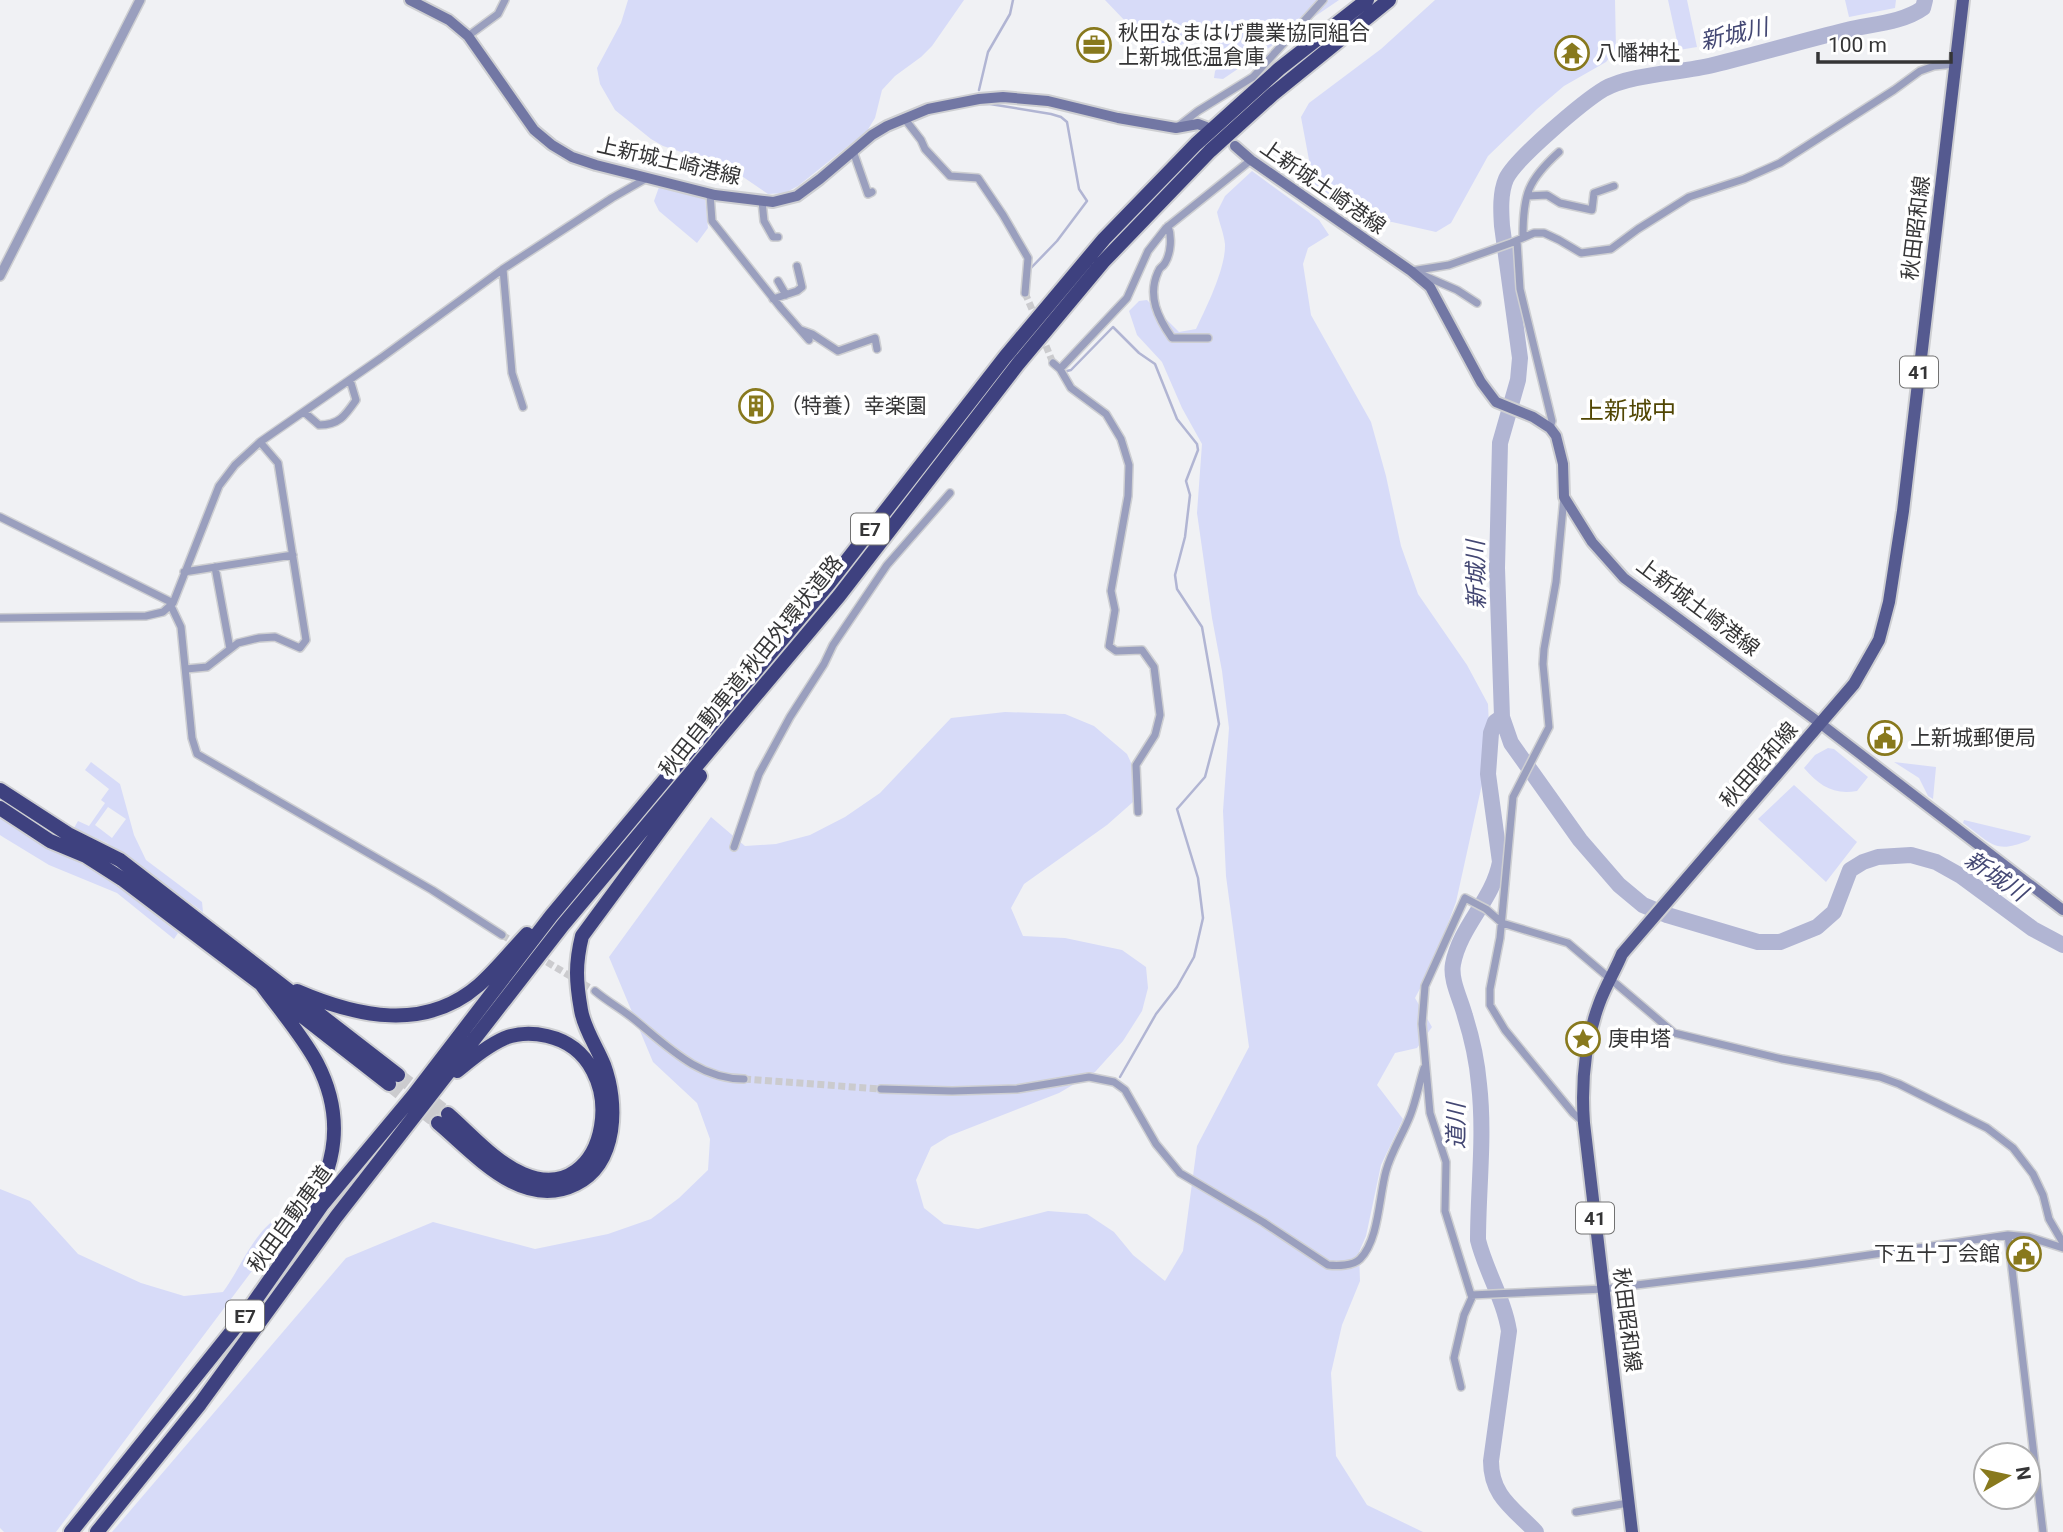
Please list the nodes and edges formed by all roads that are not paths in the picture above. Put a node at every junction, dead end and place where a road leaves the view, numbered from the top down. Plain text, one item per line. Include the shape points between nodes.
1 (140, 0) edge
2 (410, 0) edge
3 (505, 0) edge
4 (1323, 0) edge
5 (1367, 0) edge
6 (1389, 0) edge
7 (1963, 0) edge
8 (468, 36) junction
9 (1956, 64) junction
10 (904, 118) junction
11 (1206, 127) dead end
12 (1176, 128) junction
13 (1235, 146) dead end
14 (853, 151) junction
15 (1559, 152) dead end
16 (1251, 160) junction
17 (647, 178) junction
18 (1614, 186) dead end
19 (872, 192) dead end
20 (710, 194) junction
21 (1527, 196) junction
22 (762, 201) junction
23 (1168, 226) junction
24 (778, 237) dead end
25 (1517, 240) junction
26 (797, 266) dead end
27 (503, 269) junction
28 (1411, 271) junction
29 (0, 276) edge
30 (778, 281) dead end
31 (1025, 293) tunnel mouth
32 (786, 295) junction
33 (773, 299) junction
34 (1477, 303) dead end
35 (800, 330) junction
36 (1208, 338) dead end
37 (809, 340) dead end
38 (877, 349) dead end
39 (1053, 363) tunnel mouth
40 (1060, 369) junction
41 (350, 380) junction
42 (523, 407) dead end
43 (304, 412) junction
44 (1550, 428) junction
45 (260, 442) junction
46 (950, 493) dead end
47 (1564, 497) junction
48 (0, 517) edge
49 (293, 555) junction
50 (215, 567) junction
51 (184, 572) junction
52 (172, 605) junction
53 (0, 618) edge
54 (229, 649) junction
55 (784, 662) junction
56 (186, 668) junction
57 (1821, 724) junction
58 (0, 790) edge
59 (0, 808) edge
60 (1138, 812) dead end
61 (611, 842) junction
62 (734, 846) dead end
63 (2063, 910) edge
64 (1502, 923) junction
65 (502, 935) tunnel mouth
66 (1611, 979) junction
67 (267, 982) junction
68 (595, 991) tunnel mouth
69 (1425, 1064) junction
70 (393, 1079) tunnel mouth
71 (744, 1079) tunnel mouth
72 (436, 1088) junction
73 (881, 1089) tunnel mouth
74 (419, 1100) junction
75 (1584, 1123) junction
76 (2008, 1235) junction
77 (2063, 1245) edge
78 (1604, 1289) junction
79 (1473, 1295) junction
80 (1461, 1387) dead end
81 (136, 1453) junction
82 (1628, 1503) junction
83 (1576, 1512) dead end
84 (71, 1532) edge
85 (97, 1532) edge
86 (1632, 1532) edge
87 (2043, 1532) edge

1 - 29 street
2 - 8 main road, 上新城土崎港線 via 441,15
3 - 8 street via 498,15
4 - 12 street via 1253,78
5 - 61 highway, 秋田自動車道;秋田外環状道路 / E7 via 1279,69 1196,144 1104,239 1005,357 830,582
6 - 55 highway, 秋田自動車道;秋田外環状道路 / E7 via 1219,142 1103,262
7 - 9 main road, 秋田昭和線 / 41
8 - 17 main road, 上新城土崎港線 via 534,130 572,157
9 - 25 street via 1920,71 1780,163 1689,197 1611,249 1581,253 1544,233
9 - 57 main road, 秋田昭和線 / 41 via 1889,602 1871,656
10 - 12 main road, 上新城土崎港線 via 958,102 1003,97 1048,101
10 - 14 main road, 上新城土崎港線
10 - 31 street via 950,176 978,178 991,196 1028,258
11 - 12 main road, 上新城土崎港線
13 - 16 main road, 上新城土崎港線
14 - 19 street via 868,194
14 - 22 main road, 上新城土崎港線 via 797,196
15 - 21 street via 1532,179
16 - 23 street
16 - 28 main road, 上新城土崎港線
17 - 20 main road, 上新城土崎港線
17 - 27 street
18 - 21 street via 1594,193 1592,210 1547,195
20 - 22 main road, 上新城土崎港線
20 - 33 street via 712,221
21 - 25 street
22 - 24 street via 764,221 773,237
23 - 36 street via 1172,237 1153,295 1158,318 1172,338
23 - 40 street via 1148,251 1127,298
25 - 28 street via 1449,265
25 - 44 street via 1520,289
26 - 32 street via 803,287
27 - 41 street
27 - 42 street via 512,373
28 - 34 street
28 - 44 main road, 上新城土崎港線 via 1430,287 1496,402
30 - 32 street
32 - 33 street
33 - 35 street
35 - 37 street
35 - 38 street via 838,351 875,338
39 - 40 street
40 - 60 street via 1071,388 1106,414 1129,465 1111,591 1115,610 1109,646 1116,651 1142,650 1154,667 1160,715 1155,735 1136,765
41 - 43 street
41 - 43 street via 356,400 332,425 319,425
43 - 45 street
44 - 47 main road, 上新城土崎港線 via 1560,447
45 - 49 street via 278,463
45 - 51 street via 219,486
46 - 62 street via 887,565 833,645 759,774
47 - 57 main road, 上新城土崎港線 via 1592,542 1625,578
47 - 64 street via 1544,649 1549,727 1513,797
48 - 52 street
49 - 50 street
49 - 54 street via 306,640 300,648 275,637 259,638
50 - 51 street
50 - 54 street
51 - 52 street
52 - 53 street via 146,616
52 - 56 street via 181,627
54 - 56 street via 207,667
55 - 72 highway, 秋田自動車道;秋田外環状道路 / E7 via 563,925
55 - 72 highway via 582,936 576,963 581,1013 612,1093 612,1127 601,1163 571,1186 533,1190 494,1170 443,1118 524,1174 549,1180 585,1163 598,1144 601,1089 581,1053 560,1039 535,1033 507,1037
56 - 65 street via 197,754
57 - 63 main road, 上新城土崎港線
57 - 66 main road, 秋田昭和線 / 41 via 1650,919 1622,954
58 - 67 highway via 68,834 120,860
59 - 67 highway via 122,879
61 - 67 highway via 488,976 454,1003 408,1016 375,1016
61 - 74 highway, 秋田自動車道;秋田外環状道路 / E7 via 551,916
64 - 66 street via 1568,943
64 - 69 street via 1465,898 1425,986
64 - 75 street via 1490,1005 1505,1030
66 - 75 main road, 秋田昭和線 / 41 via 1590,1035 1581,1091
66 - 77 street via 1674,1033 1880,1077 1987,1128 2012,1147 2032,1174
67 - 70 highway
67 - 81 highway via 317,1062 329,1093 335,1127 332,1157 321,1190
68 - 71 street via 687,1061 708,1073
69 - 73 street via 1411,1114 1386,1169 1369,1245 1355,1263 1335,1266 1180,1173 1156,1144 1125,1090 1114,1082 1089,1077 1006,1089
69 - 79 street via 1430,1113 1446,1162 1445,1211
72 - 74 highway, 秋田自動車道;秋田外環状道路 / E7
74 - 81 highway, 秋田自動車道 / E7 via 322,1205 245,1315
74 - 85 highway, 秋田自動車道 / E7 via 200,1404
75 - 78 main road, 秋田昭和線 / 41
76 - 77 street
76 - 78 street
76 - 87 street
78 - 79 street
78 - 82 main road, 秋田昭和線 / 41
79 - 80 street via 1454,1358
81 - 84 highway, 秋田自動車道 / E7
82 - 83 street
82 - 86 main road, 秋田昭和線 / 41

